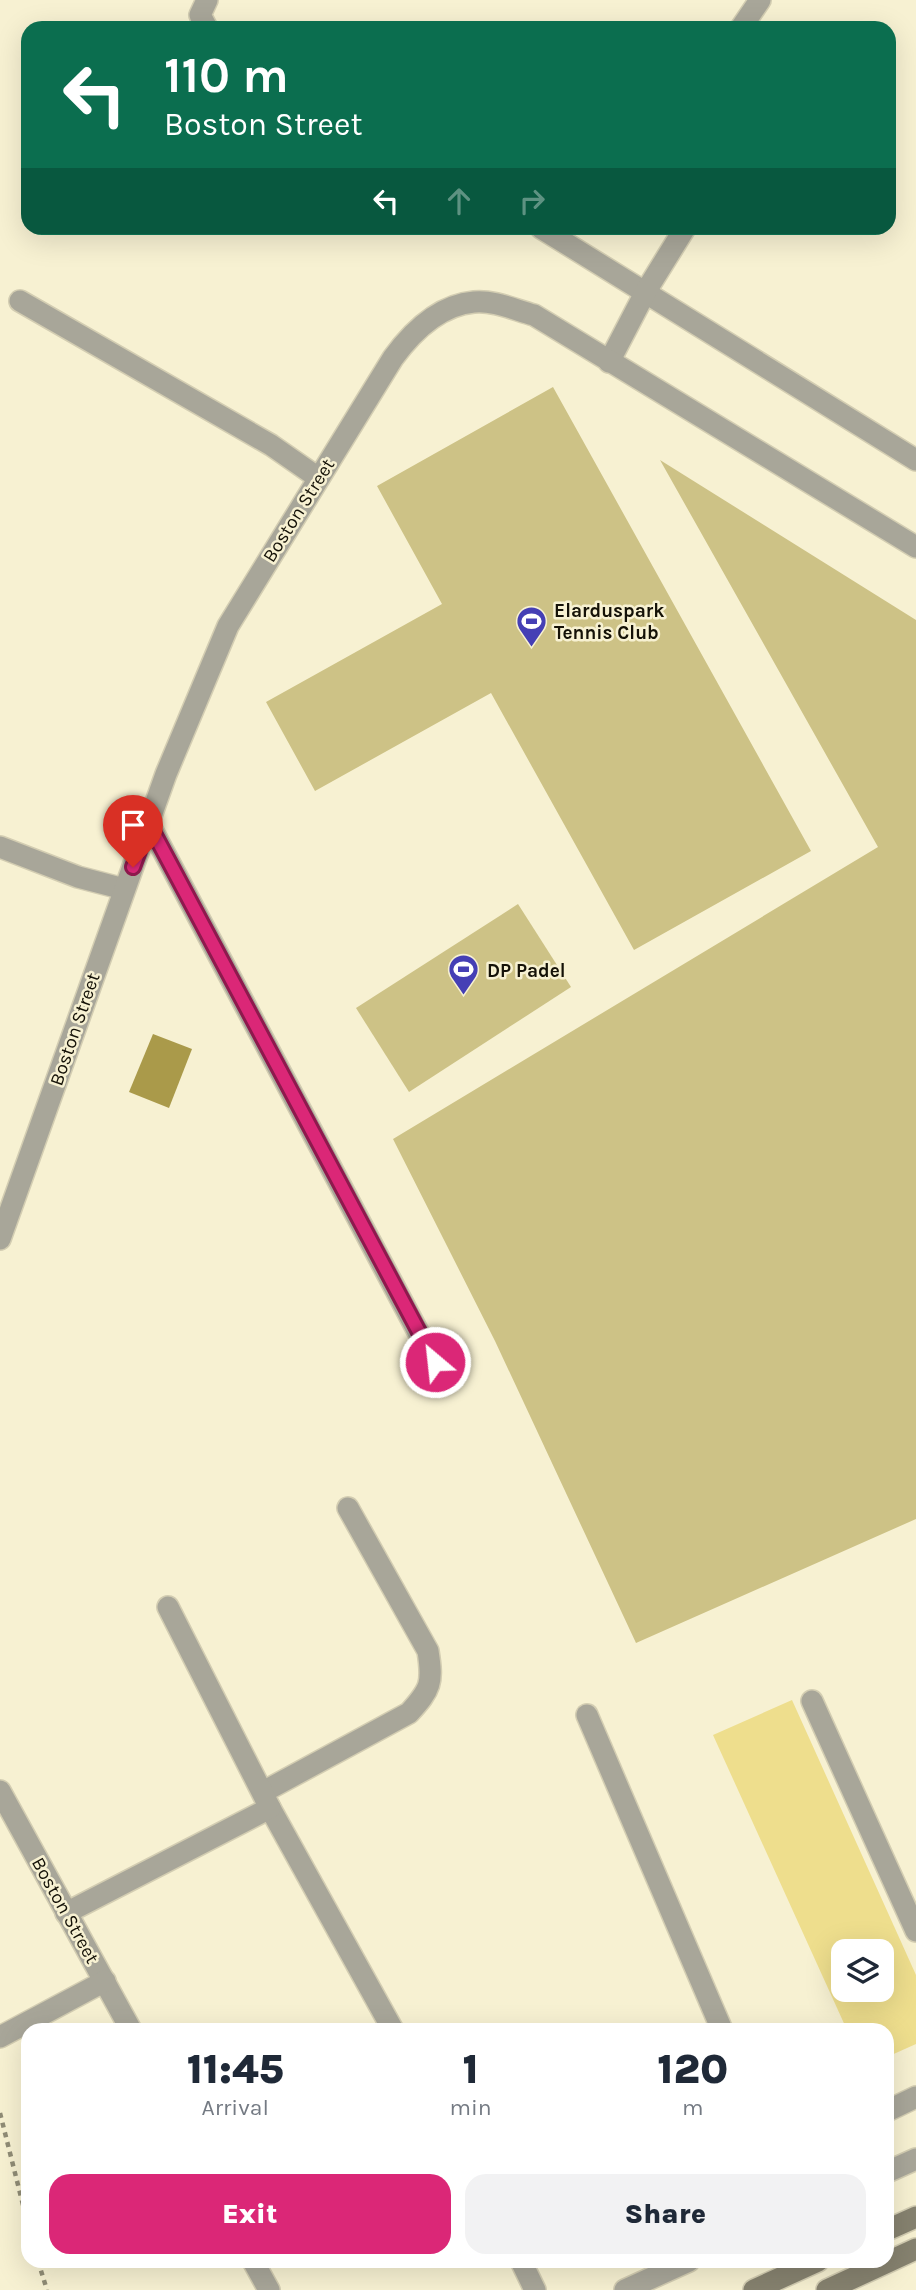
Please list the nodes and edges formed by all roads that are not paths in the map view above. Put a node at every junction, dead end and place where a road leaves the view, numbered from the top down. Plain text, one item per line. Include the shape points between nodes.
1 (207, 0) edge
2 (760, 0) edge
3 (203, 21) edge
4 (746, 21) edge
5 (553, 235) edge
6 (681, 235) edge
7 (646, 290) junction
8 (20, 300) dead end
9 (609, 362) junction
10 (916, 460) edge
11 (317, 477) junction
12 (916, 547) edge
13 (149, 824) junction
14 (0, 847) edge
15 (124, 889) junction
16 (0, 1239) edge
17 (435, 1362) dead end
18 (348, 1508) dead end
19 (168, 1607) dead end
20 (812, 1701) dead end
21 (587, 1715) dead end
22 (0, 1791) edge
23 (266, 1800) junction
24 (66, 1913) junction
25 (916, 1931) edge
26 (105, 1981) junction
27 (26, 2023) edge
28 (127, 2023) edge
29 (389, 2023) edge
30 (719, 2023) edge
31 (21, 2026) edge
32 (0, 2037) edge
33 (916, 2097) edge
34 (894, 2108) edge
35 (916, 2159) edge
36 (894, 2169) edge
37 (916, 2217) edge
38 (894, 2227) edge
39 (916, 2249) edge
40 (894, 2259) edge
41 (257, 2268) edge
42 (524, 2268) edge
43 (674, 2268) edge
44 (803, 2268) edge
45 (875, 2268) edge
46 (268, 2290) edge
47 (535, 2290) edge
48 (625, 2290) edge
49 (754, 2290) edge
50 (827, 2290) edge

1 - 3 street via 200,15
2 - 4 street
5 - 7 street
6 - 7 street
7 - 9 street
7 - 10 street
8 - 11 street via 271,445
9 - 11 street, Boston Street via 534,315 473,302 449,310 405,341
9 - 12 street, Boston Street
11 - 13 street, Boston Street via 228,626
13 - 15 street, Boston Street
13 - 17 street
14 - 15 street
15 - 16 street, Boston Street
18 - 23 street via 428,1651 432,1674 428,1692 409,1713
19 - 23 street
20 - 25 street
21 - 30 street
22 - 24 street, Boston Street
23 - 24 street
23 - 29 street
24 - 26 street, Boston Street
26 - 27 street
26 - 28 street, Boston Street
31 - 32 street
33 - 34 street
35 - 36 street
37 - 38 main road
39 - 40 main road
41 - 46 street
42 - 47 street
43 - 48 street
44 - 49 main road
45 - 50 main road

